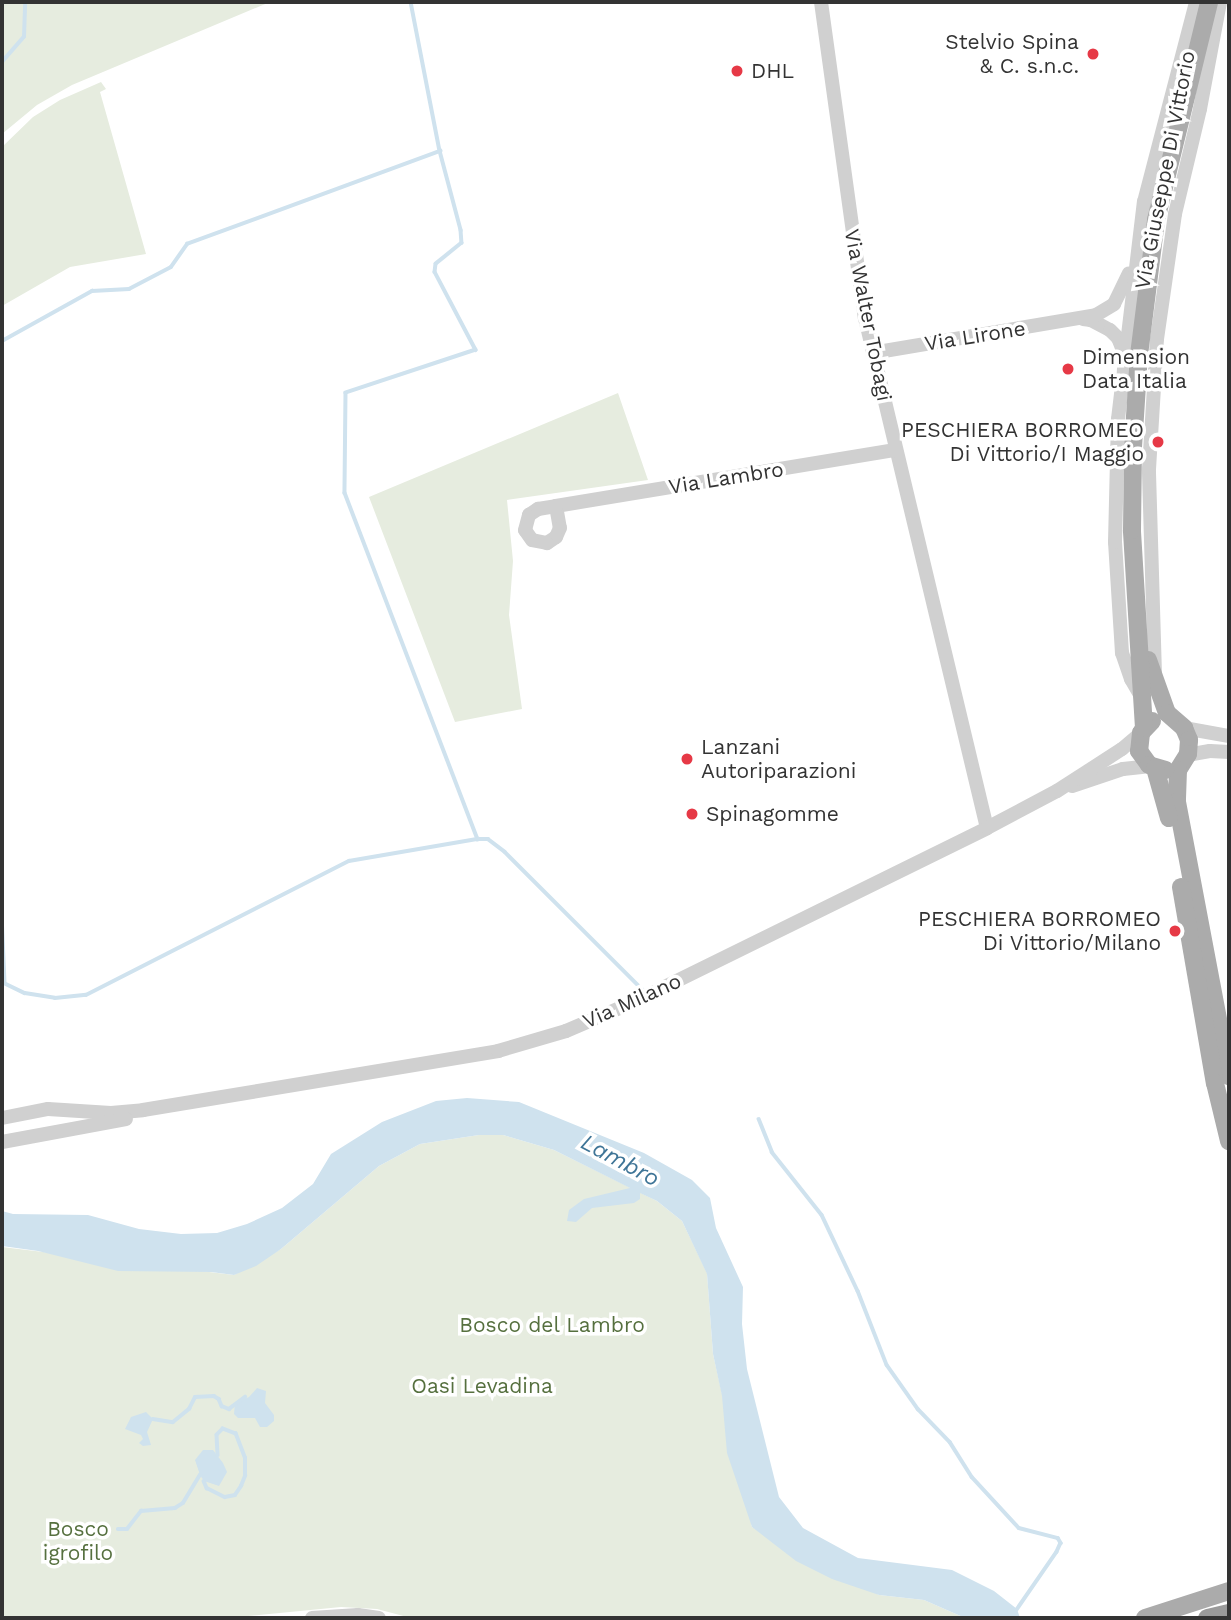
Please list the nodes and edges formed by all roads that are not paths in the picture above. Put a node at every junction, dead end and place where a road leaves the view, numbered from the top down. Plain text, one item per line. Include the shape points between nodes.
1 (821, 2) edge
2 (1195, 2) edge
3 (1209, 2) edge
4 (1219, 2) edge
5 (1194, 70) junction
6 (1137, 247) junction
7 (1078, 319) junction
8 (872, 353) junction
9 (1125, 354) junction
10 (895, 450) junction
11 (556, 506) dead end
12 (1136, 620) junction
13 (1154, 684) junction
14 (1143, 700) junction
15 (1178, 724) junction
16 (1142, 731) junction
17 (1229, 736) edge
18 (1229, 752) edge
19 (1184, 759) junction
20 (1153, 767) junction
21 (1057, 791) junction
22 (986, 828) junction
23 (1229, 1076) edge
24 (171, 1106) junction
25 (2, 1118) edge
26 (1229, 1141) edge
27 (2, 1142) edge
28 (1229, 1591) edge
29 (1229, 1613) edge
30 (312, 1618) edge
31 (379, 1618) edge
32 (1145, 1618) edge
33 (1207, 1618) edge

1 - 8 street, Via Walter Tobagi
2 - 6 street, Via Giuseppe Di Vittorio via 1144,202
3 - 5 main road, Via Giuseppe Di Vittorio
4 - 5 main road, Via Giuseppe Di Vittorio
4 - 13 street, Via Giuseppe Di Vittorio via 1175,214 1157,339 1149,469
5 - 12 main road, Via Giuseppe Di Vittorio via 1156,220 1140,341 1133,447
6 - 7 street, Via Lirone via 1114,304
6 - 9 street, Via Giuseppe Di Vittorio
7 - 8 street, Via Lirone
7 - 9 street, Via Lirone via 1110,330
8 - 10 street, Via Walter Tobagi
9 - 14 street, Via Giuseppe Di Vittorio via 1116,493 1118,601 1122,653
10 - 11 street, Via Lambro
10 - 22 street, Via Walter Tobagi
12 - 13 main road, Via Giuseppe Di Vittorio
12 - 14 main road, Via Giuseppe Di Vittorio
13 - 15 main road, Via Giuseppe Di Vittorio
14 - 16 main road, Via Giuseppe Di Vittorio
15 - 16 main road via 1158,719
15 - 17 street
15 - 19 main road, Via Giuseppe Di Vittorio via 1190,742
16 - 20 main road, Via Giuseppe Di Vittorio via 1139,751
16 - 21 street, Via Milano
18 - 19 street via 1210,751
19 - 20 main road via 1167,770
19 - 23 main road, Via Giuseppe Di Vittorio via 1177,802
20 - 21 street, Via Milano via 1123,769
20 - 26 main road, Via Giuseppe Di Vittorio via 1166,804
21 - 22 street, Via Milano
22 - 24 street, Via Milano via 566,1031 498,1051
24 - 25 street, Via Milano via 116,1113 48,1109
24 - 27 street, Via Milano
28 - 32 main road
29 - 33 highway
30 - 31 street

